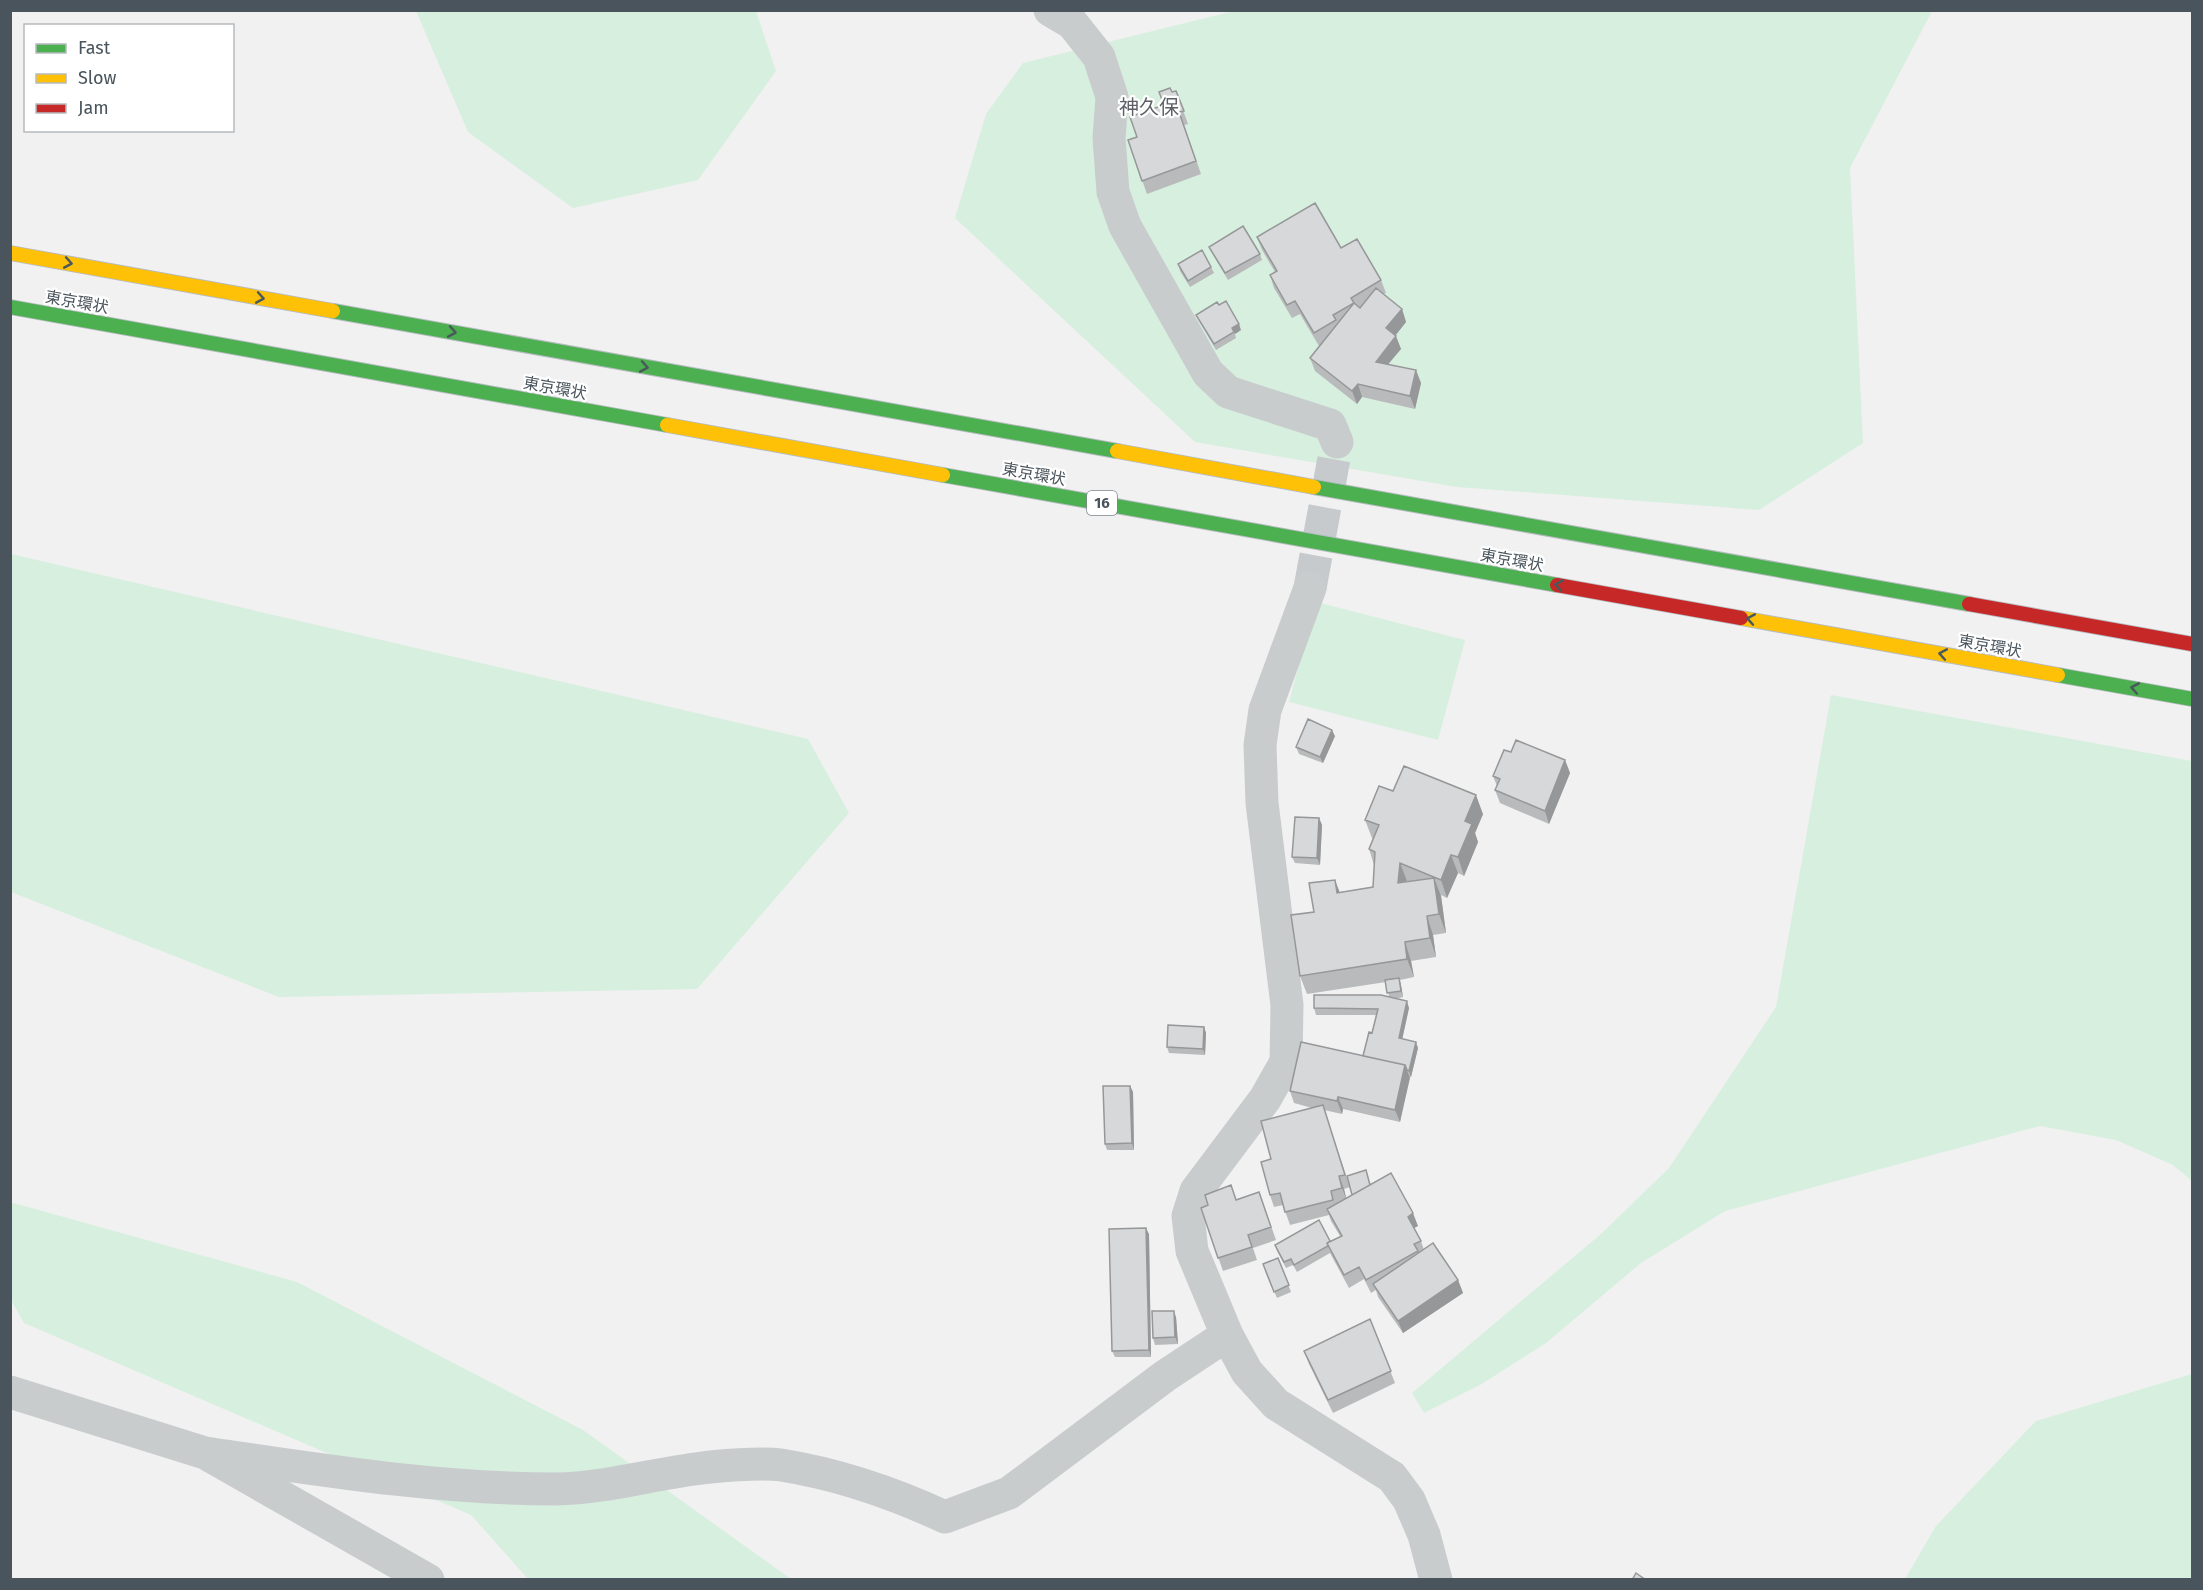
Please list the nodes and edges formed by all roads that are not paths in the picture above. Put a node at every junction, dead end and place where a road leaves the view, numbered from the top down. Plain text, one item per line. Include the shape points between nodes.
1 (1050, 10) edge
2 (10, 253) edge
3 (10, 307) edge
4 (1337, 442) dead end
5 (1310, 588) tunnel mouth
6 (2193, 644) edge
7 (2193, 699) edge
8 (1227, 1335) junction
9 (10, 1392) edge
10 (205, 1453) junction
11 (428, 1580) edge
12 (1436, 1580) edge

1 - 4 street via 1072,23 1099,57 1112,97 1108,138 1113,192 1130,236 1208,373 1228,392 1330,425
2 -> 6 highway
7 -> 3 highway, 東京環状 / 16
5 - 8 street via 1265,710 1260,745 1262,803 1287,1005 1286,1062 1265,1099 1196,1191 1188,1216 1192,1251
8 - 10 street via 1165,1376 1009,1493 945,1517 851,1481 779,1464 696,1468 626,1482 559,1489 487,1487 348,1474
8 - 12 street via 1247,1372 1276,1404 1392,1477 1409,1500
9 - 10 street
10 - 11 street

